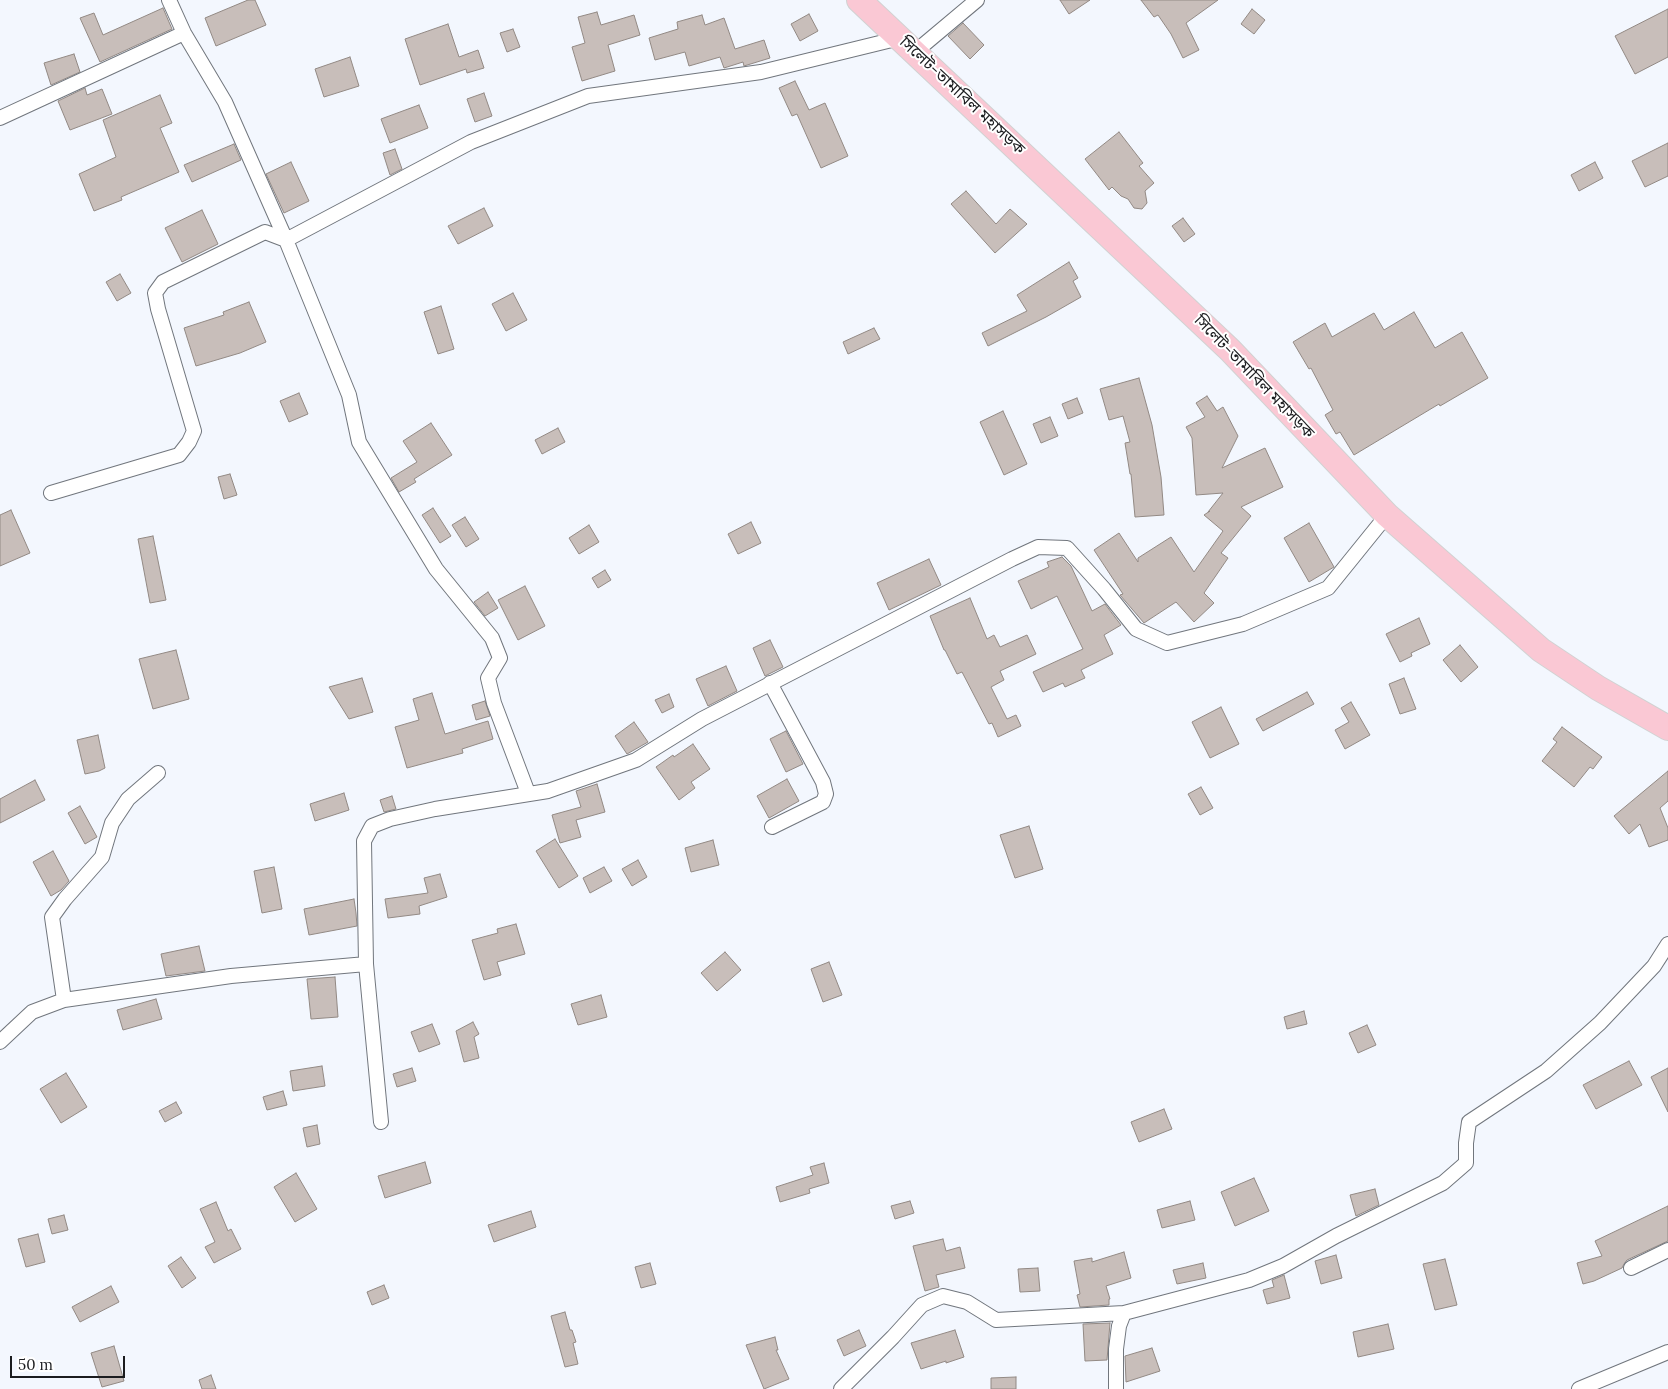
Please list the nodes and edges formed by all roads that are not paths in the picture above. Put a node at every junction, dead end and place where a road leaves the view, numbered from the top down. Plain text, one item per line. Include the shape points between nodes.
1 (169, 0) edge
2 (859, 0) edge
3 (977, 0) edge
4 (184, 33) junction
5 (908, 45) junction
6 (0, 118) edge
7 (286, 240) junction
8 (51, 492) dead end
9 (1387, 515) junction
10 (770, 683) junction
11 (1668, 728) edge
12 (158, 772) dead end
13 (528, 793) junction
14 (772, 827) dead end
15 (1668, 944) edge
16 (366, 964) junction
17 (64, 1000) junction
18 (0, 1042) edge
19 (381, 1122) dead end
20 (1668, 1250) edge
21 (1631, 1268) dead end
22 (1124, 1313) junction
23 (1668, 1352) edge
24 (841, 1389) edge
25 (1116, 1389) edge
26 (1579, 1389) edge

1 - 4 street
2 - 5 highway, সিলেট-তামাবিল মহাসড়ক
3 - 5 street
4 - 6 street
4 - 7 street via 225,102
5 - 7 street via 760,72 588,96 470,142
5 - 9 highway, সিলেট-তামাবিল মহাসড়ক via 1230,350
7 - 8 street via 265,232 164,282 155,293 194,431 179,455
7 - 13 street via 349,395 359,442 436,569 492,638 500,658 488,678 494,703
9 - 10 street via 1328,588 1243,624 1167,643 1136,629 1067,548 1038,546
9 - 11 highway, সিলেট-তামাবিল মহাসড়ক via 1540,650
10 - 13 street via 702,718 636,760 548,791
10 - 14 street via 823,782 826,794 823,802
12 - 17 street via 128,799 112,823 102,857 52,917
13 - 16 street via 435,809 372,826 364,842
15 - 22 street via 1654,966 1600,1023 1546,1071 1469,1122 1466,1163 1443,1183 1336,1236 1284,1266
16 - 17 street via 231,976
16 - 19 street
17 - 18 street via 32,1012
20 - 21 street
22 - 24 street via 996,1320 967,1302 943,1296 922,1305
22 - 25 street via 1116,1349
23 - 26 street

